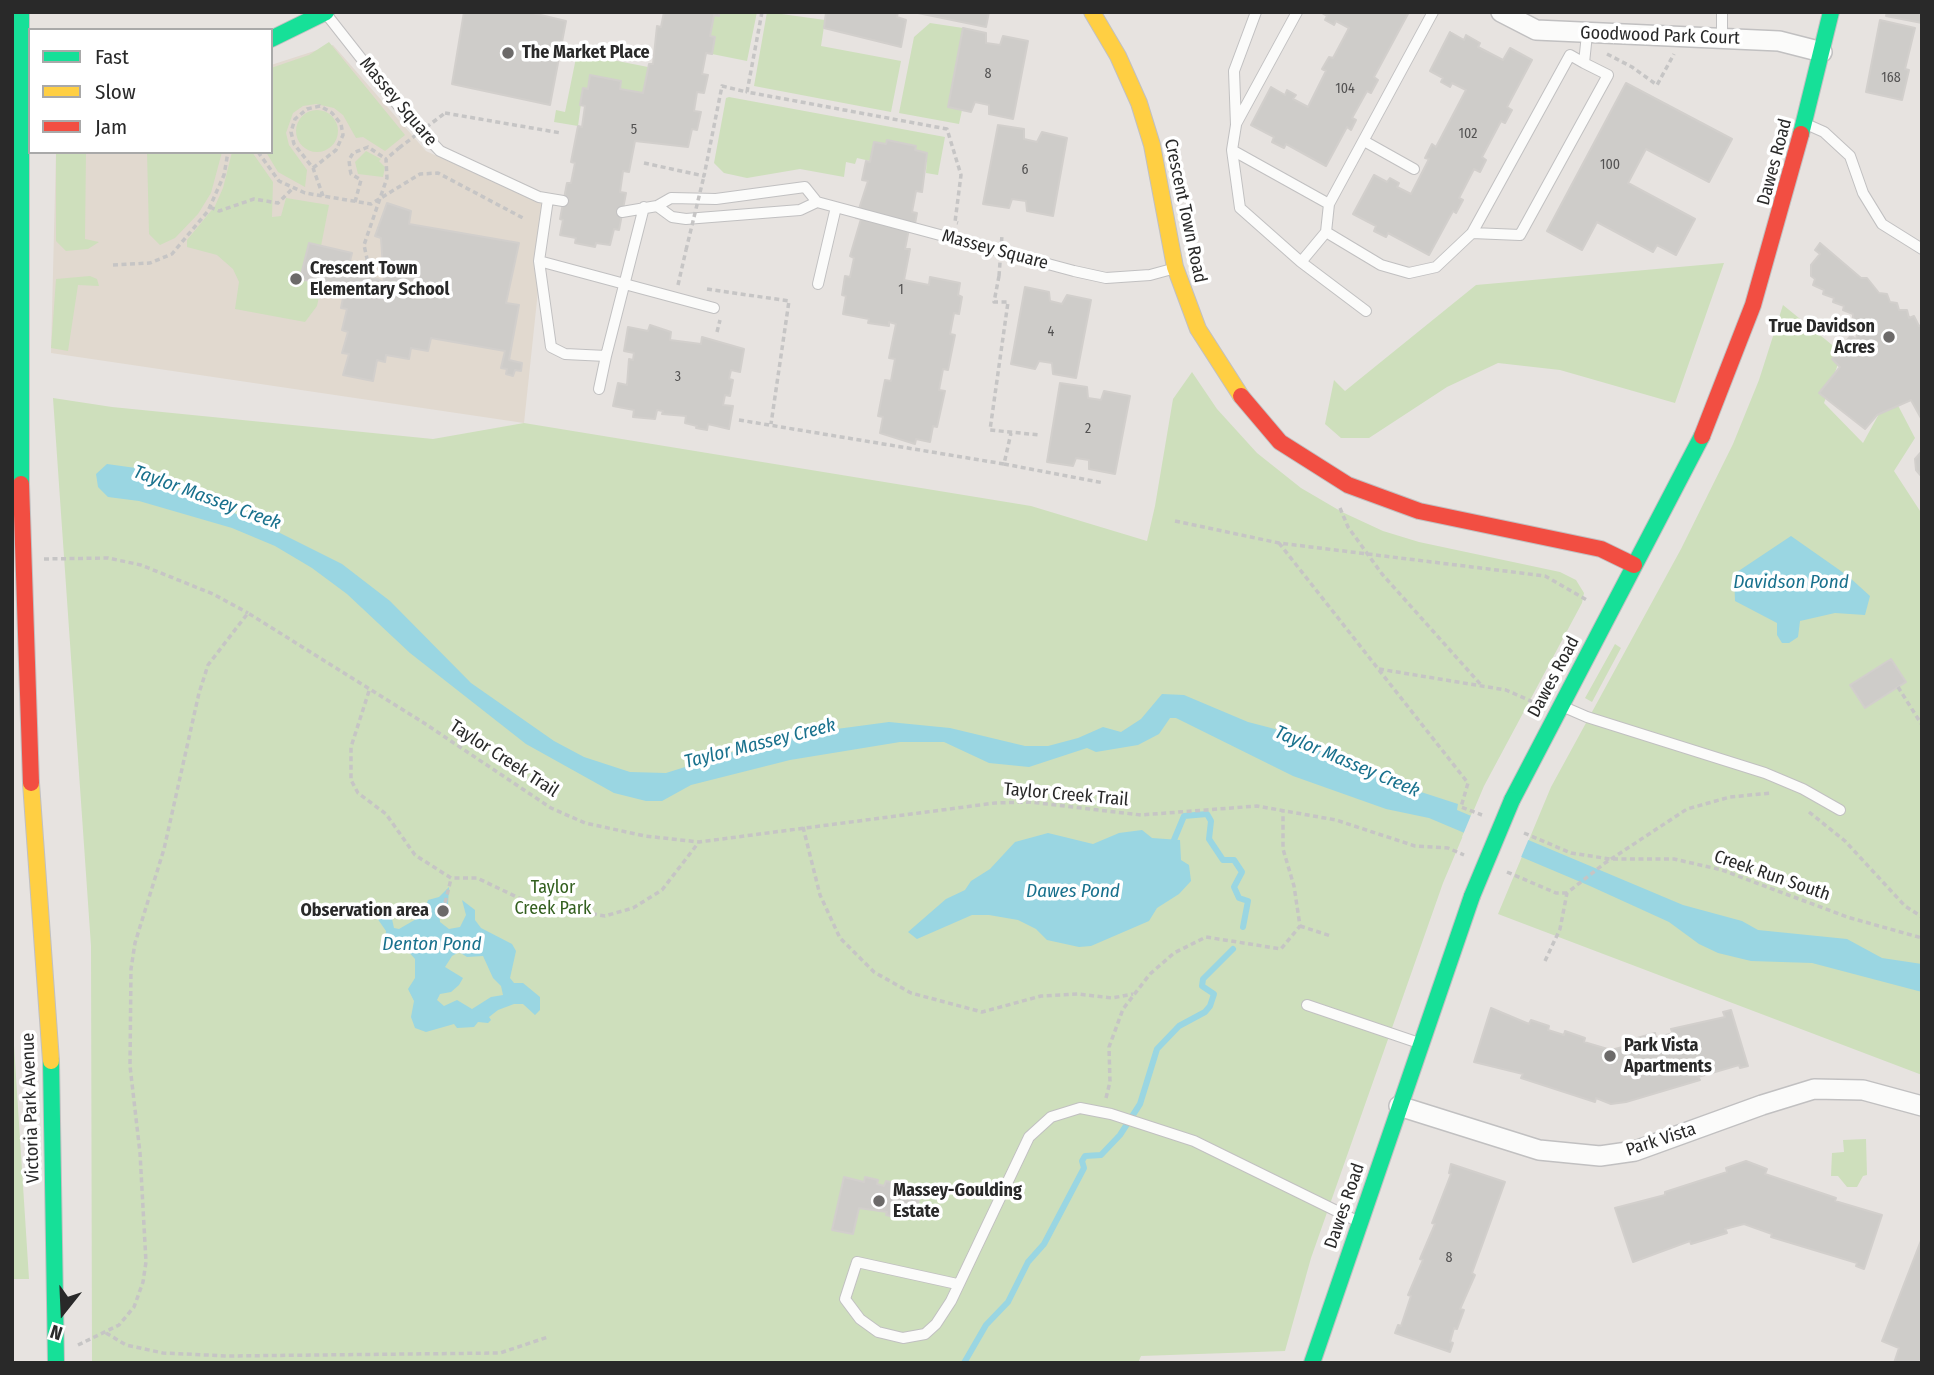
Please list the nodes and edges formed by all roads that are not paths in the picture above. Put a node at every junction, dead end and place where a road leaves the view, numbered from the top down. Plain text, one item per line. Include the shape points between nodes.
1 (21, 12) edge
2 (325, 12) edge
3 (1091, 12) edge
4 (1256, 12) edge
5 (1297, 12) edge
6 (1433, 12) edge
7 (1501, 12) edge
8 (1722, 12) edge
9 (1831, 12) edge
10 (1587, 34) junction
11 (273, 38) edge
12 (1721, 38) junction
13 (25, 46) edge
14 (1822, 52) junction
15 (1584, 63) junction
16 (1805, 124) junction
17 (1236, 125) junction
18 (1364, 141) junction
19 (1232, 150) junction
20 (1413, 169) dead end
21 (548, 199) junction
22 (563, 201) dead end
23 (817, 202) junction
24 (1329, 204) junction
25 (657, 206) junction
26 (644, 207) junction
27 (836, 208) junction
28 (622, 212) dead end
29 (1326, 232) junction
30 (1472, 233) junction
31 (1922, 249) edge
32 (539, 261) junction
33 (1301, 262) junction
34 (1175, 267) junction
35 (818, 284) dead end
36 (624, 285) junction
37 (714, 308) dead end
38 (1366, 311) dead end
39 (606, 356) junction
40 (599, 389) dead end
41 (1634, 565) junction
42 (1561, 705) junction
43 (1840, 810) dead end
44 (1307, 1006) dead end
45 (1419, 1043) junction
46 (1399, 1106) junction
47 (1922, 1106) edge
48 (1360, 1222) junction
49 (957, 1284) junction
50 (56, 1363) edge
51 (1312, 1363) edge

1 - 13 street, Victoria Park Avenue
2 - 11 street
2 - 21 lane, Massey Square via 404,113 440,151
3 - 34 street, Crescent Town Road via 1139,103 1152,145
4 - 17 lane via 1234,71
5 - 17 lane
6 - 18 lane
7 - 10 street, Goodwood Park Court via 1536,30
8 - 12 lane
9 - 14 street, Dawes Road
10 - 12 street, Goodwood Park Court
10 - 15 lane
12 - 14 street, Goodwood Park Court via 1779,41
13 - 50 street, Victoria Park Avenue via 21,557 32,816 51,1065
14 - 16 street, Dawes Road
15 - 30 lane via 1570,55
15 - 30 lane via 1608,75 1520,235
16 - 31 lane via 1824,132 1850,156 1863,193 1882,224
16 - 41 street, Dawes Road via 1753,305 1713,414
17 - 19 lane
18 - 20 lane
18 - 24 lane
19 - 24 lane
19 - 33 lane via 1240,208
21 - 22 lane, Massey Square
21 - 32 lane
23 - 25 lane, Massey Square via 800,210 686,219 672,217
23 - 25 lane, Massey Square via 805,187 716,199 671,198
23 - 27 lane, Massey Square
24 - 29 lane
25 - 26 lane, Massey Square
26 - 28 lane, Massey Square
26 - 36 lane
27 - 34 lane, Massey Square via 1106,278 1150,275
27 - 35 lane
29 - 30 lane via 1381,265 1409,273 1436,267
29 - 33 lane
32 - 36 lane
32 - 39 lane via 551,347 565,354
33 - 38 lane
34 - 41 street, Crescent Town Road via 1198,329 1223,371 1280,442 1317,467 1348,485 1407,507 1601,549
36 - 37 lane
36 - 39 lane
39 - 40 lane
41 - 42 street, Dawes Road
42 - 43 lane via 1765,773
42 - 45 street, Dawes Road, bridge via 1512,800
44 - 45 lane
45 - 46 street, Dawes Road
46 - 47 street, Park Vista via 1539,1150 1600,1156 1635,1151 1814,1089 1863,1090
46 - 48 street, Dawes Road
48 - 49 lane via 1209,1147 1080,1108 1051,1117 1029,1137
48 - 51 street, Dawes Road
49 - 49 lane via 936,1324 913,1338 878,1332 860,1319 845,1299 857,1262

